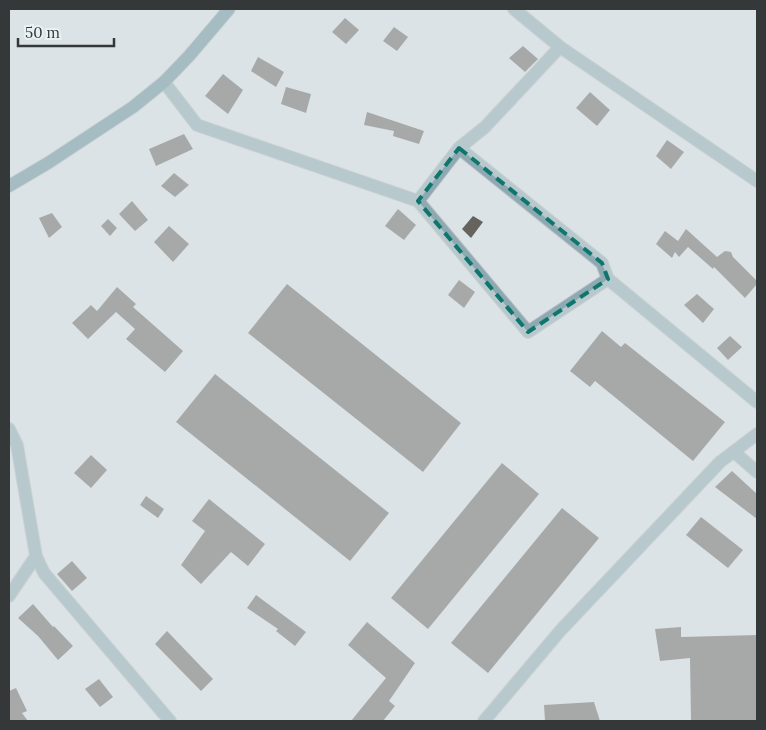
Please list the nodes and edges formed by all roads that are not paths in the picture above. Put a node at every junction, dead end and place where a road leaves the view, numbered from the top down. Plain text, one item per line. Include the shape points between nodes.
1 (228, 9) edge
2 (514, 9) edge
3 (560, 47) junction
4 (164, 82) junction
5 (459, 148) junction
6 (757, 181) edge
7 (9, 186) edge
8 (418, 201) junction
9 (608, 279) junction
10 (757, 402) edge
11 (9, 429) edge
12 (757, 434) edge
13 (734, 452) junction
14 (757, 472) edge
15 (36, 556) junction
16 (9, 596) edge
17 (170, 721) edge
18 (484, 721) edge

1 - 4 street
2 - 3 street
3 - 5 street via 485,128
3 - 6 street
4 - 7 street via 134,107
4 - 8 street via 197,125
5 - 8 street
5 - 9 street via 602,263
8 - 9 street via 528,332
9 - 10 street
11 - 15 street via 17,446
12 - 13 street
13 - 14 street
13 - 18 street via 720,462 560,631
15 - 16 street
15 - 17 street via 44,573

